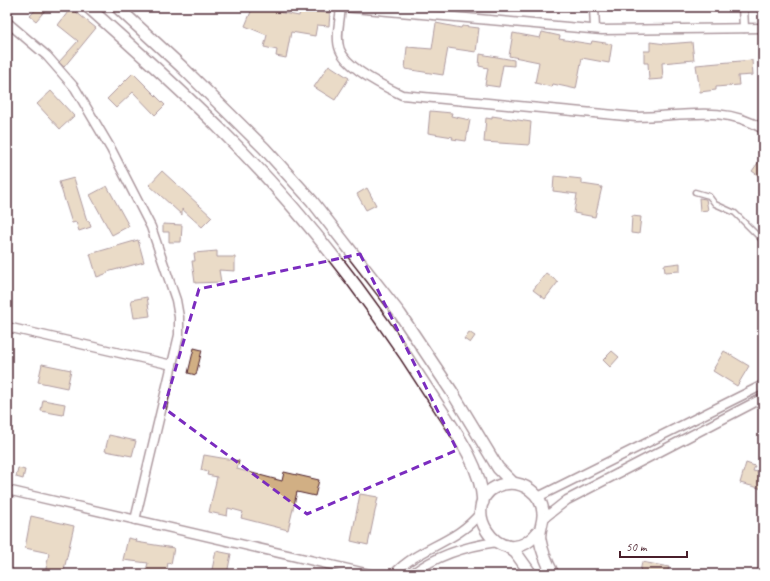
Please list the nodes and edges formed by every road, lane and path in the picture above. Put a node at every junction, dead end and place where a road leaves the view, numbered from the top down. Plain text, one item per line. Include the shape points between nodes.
1 (88, 7) edge
2 (117, 7) edge
3 (341, 7) edge
4 (594, 7) edge
5 (743, 7) edge
6 (7, 22) edge
7 (744, 28) junction
8 (763, 28) edge
9 (595, 29) junction
10 (763, 129) edge
11 (695, 192) dead end
12 (763, 240) edge
13 (7, 327) edge
14 (172, 365) junction
15 (763, 385) edge
16 (763, 398) edge
17 (513, 484) junction
18 (7, 490) edge
19 (538, 497) junction
20 (482, 507) junction
21 (543, 519) junction
22 (135, 520) junction
23 (539, 531) junction
24 (502, 544) junction
25 (370, 574) edge
26 (394, 574) edge
27 (412, 574) edge
28 (531, 574) edge
29 (553, 574) edge

1 - 20 main road via 221,130 286,200 332,255 379,316 452,427 479,479
2 - 17 main road via 264,148 312,201 400,314 498,468
3 - 9 street
3 - 10 street via 338,37 340,50 350,63 402,95 636,117 724,114 750,120
4 - 9 street
5 - 7 street
6 - 14 street via 47,56 75,88 111,149 151,227 180,317
7 - 8 street
7 - 9 street
11 - 12 lane via 709,196 715,204 735,213
13 - 14 street
14 - 22 street
15 - 19 street
16 - 21 street via 567,500
17 - 19 main road via 526,487
17 - 20 main road via 495,488 488,494
18 - 22 street
19 - 21 main road
20 - 24 main road via 484,530
20 - 26 street via 464,530 422,552
21 - 23 main road
22 - 25 street
23 - 24 main road via 522,545
23 - 29 main road via 542,548
24 - 27 street via 459,550 441,556
24 - 28 main road via 522,561

